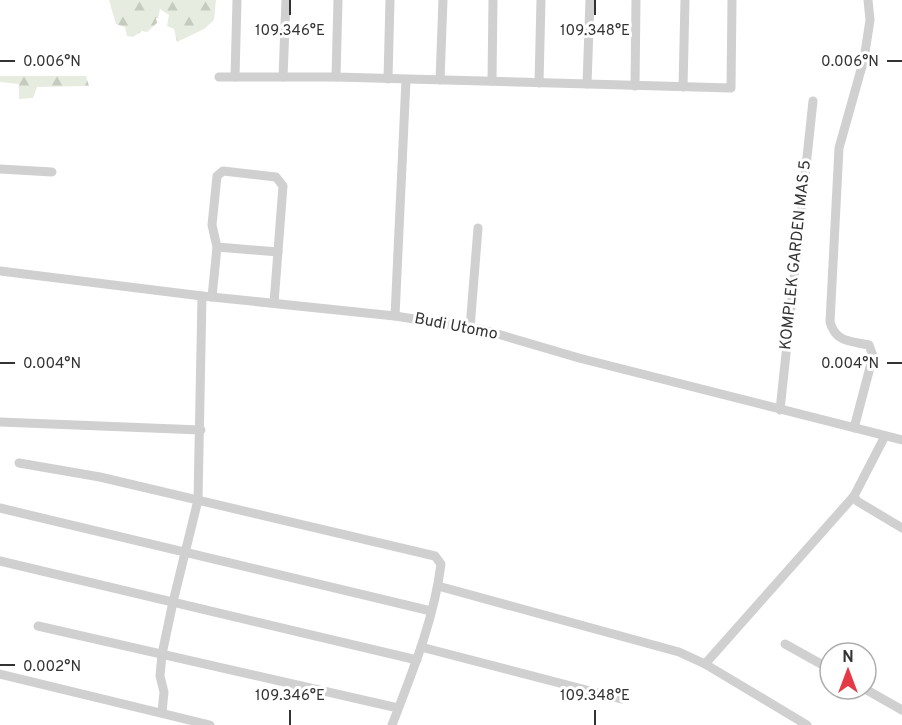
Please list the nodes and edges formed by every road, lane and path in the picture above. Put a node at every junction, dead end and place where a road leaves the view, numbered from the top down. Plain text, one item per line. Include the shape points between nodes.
1 (237, 0) edge
2 (286, 0) edge
3 (338, 0) edge
4 (390, 0) edge
5 (443, 0) edge
6 (494, 0) edge
7 (541, 0) edge
8 (590, 0) edge
9 (636, 0) edge
10 (685, 0) edge
11 (732, 0) edge
12 (868, 0) edge
13 (219, 77) dead end
14 (235, 77) junction
15 (284, 77) junction
16 (336, 77) junction
17 (388, 79) junction
18 (406, 80) junction
19 (440, 80) junction
20 (492, 81) junction
21 (539, 82) junction
22 (587, 84) junction
23 (635, 86) junction
24 (683, 87) junction
25 (813, 101) dead end
26 (0, 169) edge
27 (52, 171) dead end
28 (478, 228) dead end
29 (217, 247) junction
30 (278, 252) junction
31 (0, 271) edge
32 (207, 297) junction
33 (274, 303) junction
34 (395, 316) junction
35 (470, 328) junction
36 (780, 410) junction
37 (0, 422) edge
38 (854, 428) junction
39 (201, 430) junction
40 (885, 436) junction
41 (902, 440) edge
42 (19, 463) dead end
43 (854, 496) junction
44 (198, 500) junction
45 (0, 508) edge
46 (902, 528) edge
47 (185, 551) junction
48 (0, 561) edge
49 (438, 586) junction
50 (173, 602) junction
51 (431, 611) junction
52 (38, 626) dead end
53 (785, 644) dead end
54 (421, 647) junction
55 (162, 654) junction
56 (417, 660) junction
57 (818, 662) edge
58 (705, 664) junction
59 (0, 674) edge
60 (878, 696) edge
61 (621, 699) dead end
62 (399, 708) junction
63 (902, 710) edge
64 (162, 712) junction
65 (210, 725) edge
66 (392, 725) edge
67 (807, 725) edge

1 - 14 street
2 - 15 street
3 - 16 street
4 - 17 street
5 - 19 street
6 - 20 street
7 - 21 street
8 - 22 street
9 - 23 street
10 - 24 street
11 - 24 street via 730,88
12 - 38 street via 870,20 864,59 839,148 830,322 839,338 869,345 873,351
13 - 14 street
14 - 15 street
15 - 16 street
16 - 17 street
17 - 18 street
18 - 19 street
18 - 34 street
19 - 20 street
20 - 21 street
21 - 22 street
22 - 23 street
23 - 24 street
25 - 36 street, KOMPLEK GARDEN MAS 5
26 - 27 street
28 - 35 street
29 - 30 street
29 - 30 street via 212,225 217,176 223,171 280,180 283,186
29 - 32 street
30 - 33 street
31 - 32 street, Budi Utomo
32 - 33 street, Budi Utomo
32 - 39 street via 199,384
33 - 34 street, Budi Utomo
34 - 35 street, Budi Utomo
35 - 36 street, Budi Utomo
36 - 38 street, Budi Utomo
37 - 39 street
38 - 40 street, Budi Utomo
39 - 44 street
40 - 41 street, Budi Utomo
40 - 43 street
42 - 44 street
43 - 46 street
43 - 58 street
44 - 47 street
44 - 49 street via 435,556 441,564
45 - 47 street
47 - 50 street
47 - 51 street
48 - 50 street
49 - 51 street
49 - 58 street via 679,652
50 - 55 street
50 - 56 street
51 - 54 street
52 - 55 street
53 - 57 street
54 - 56 street
54 - 61 street
55 - 62 street
55 - 64 street
56 - 62 street
58 - 67 street
59 - 64 street
60 - 63 street
62 - 66 street
64 - 65 street

